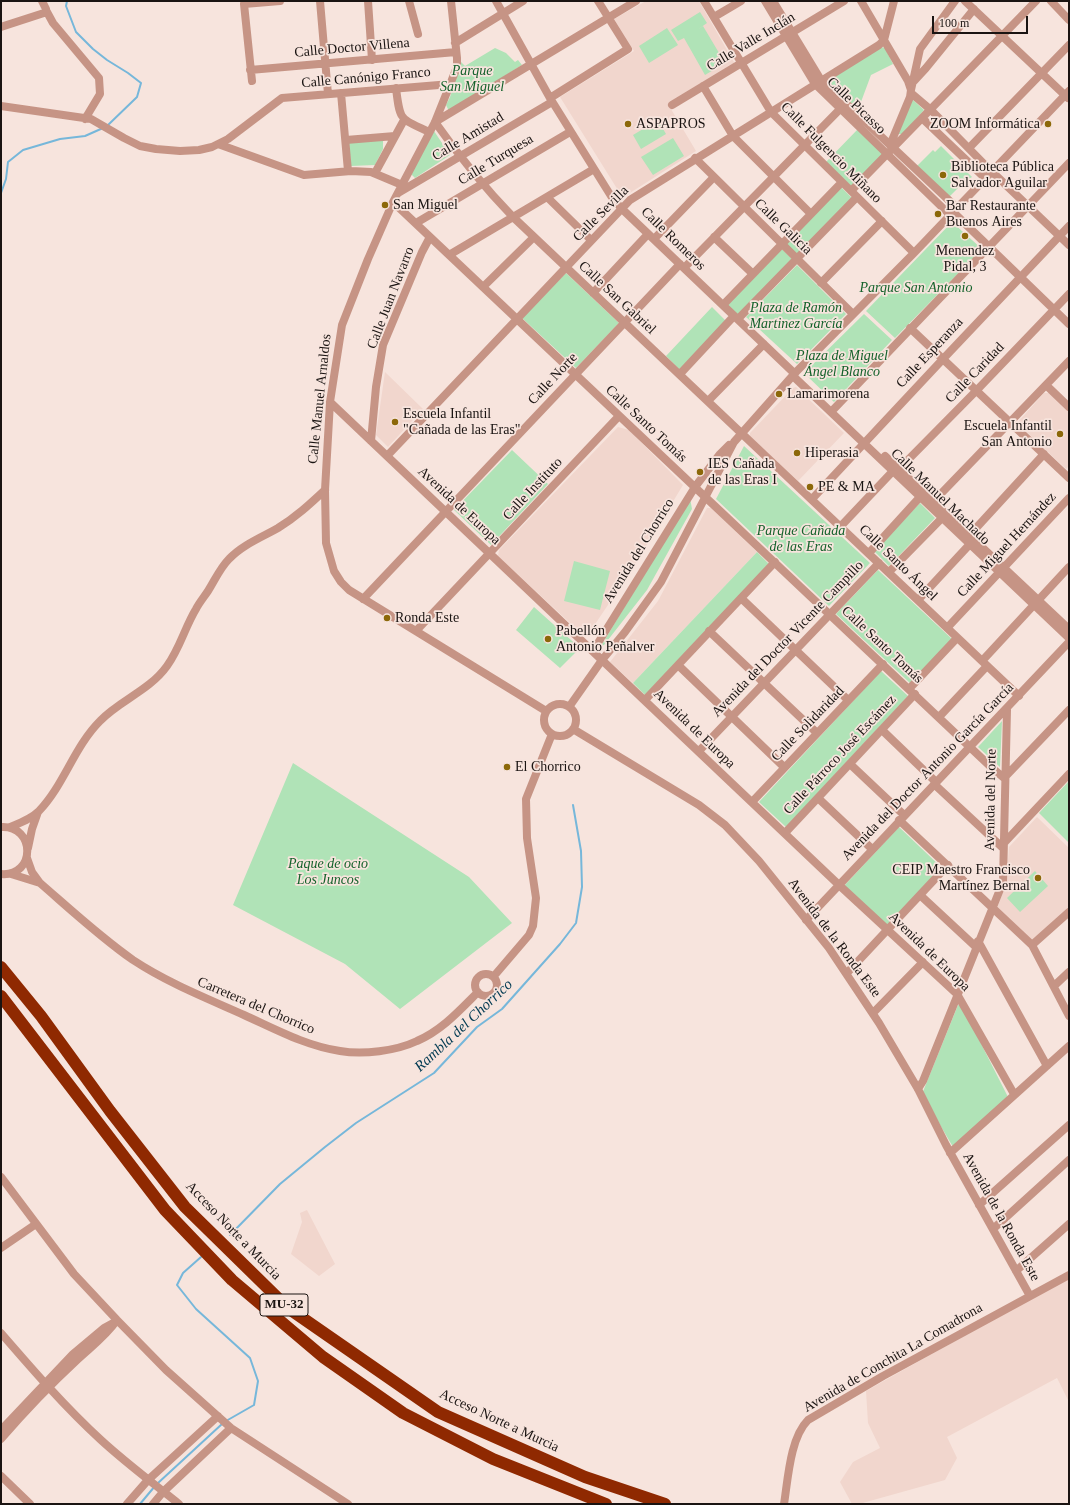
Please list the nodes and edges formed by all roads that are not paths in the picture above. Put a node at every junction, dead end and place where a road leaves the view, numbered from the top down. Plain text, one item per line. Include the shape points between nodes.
1 (280, 1) edge
2 (320, 1) edge
3 (368, 1) edge
4 (410, 1) edge
5 (451, 1) edge
6 (496, 1) edge
7 (523, 1) edge
8 (598, 1) edge
9 (636, 1) edge
10 (704, 1) edge
11 (741, 1) edge
12 (765, 1) edge
13 (773, 1) edge
14 (844, 1) edge
15 (861, 1) edge
16 (894, 1) edge
17 (955, 1) edge
18 (965, 1) edge
19 (1036, 1) edge
20 (1051, 1) edge
21 (974, 9) junction
22 (503, 13) junction
23 (714, 17) junction
24 (608, 18) junction
25 (1069, 20) edge
26 (1, 27) edge
27 (418, 34) dead end
28 (789, 34) junction
29 (1002, 35) junction
30 (884, 40) junction
31 (455, 43) junction
32 (1069, 44) edge
33 (456, 52) junction
34 (372, 60) junction
35 (326, 63) junction
36 (742, 63) junction
37 (531, 64) junction
38 (250, 70) junction
39 (1042, 73) junction
40 (252, 81) dead end
41 (818, 82) junction
42 (451, 84) junction
43 (703, 86) junction
44 (396, 88) junction
45 (912, 88) junction
46 (341, 93) junction
47 (328, 94) junction
48 (1068, 95) edge
49 (551, 100) junction
50 (672, 105) dead end
51 (1, 106) edge
52 (843, 106) junction
53 (931, 110) junction
54 (771, 112) junction
55 (85, 118) junction
56 (922, 118) junction
57 (404, 120) junction
58 (435, 122) junction
59 (429, 132) junction
60 (570, 132) junction
61 (395, 136) junction
62 (733, 136) junction
63 (346, 140) junction
64 (218, 144) junction
65 (805, 146) junction
66 (969, 148) junction
67 (890, 149) junction
68 (460, 157) junction
69 (695, 158) junction
70 (1069, 162) edge
71 (594, 169) junction
72 (348, 171) junction
73 (991, 171) junction
74 (375, 173) junction
75 (773, 176) junction
76 (714, 177) junction
77 (985, 178) junction
78 (842, 182) junction
79 (402, 184) junction
80 (482, 184) junction
81 (851, 191) junction
82 (397, 194) junction
83 (547, 197) junction
84 (857, 197) junction
85 (393, 202) junction
86 (1028, 206) junction
87 (743, 207) junction
88 (621, 208) junction
89 (952, 211) junction
90 (811, 214) junction
91 (513, 217) junction
92 (882, 221) junction
93 (416, 223) junction
94 (1069, 226) edge
95 (1060, 236) junction
96 (430, 237) junction
97 (534, 237) junction
98 (651, 237) junction
99 (714, 237) junction
100 (591, 240) junction
101 (782, 245) junction
102 (1069, 245) edge
103 (988, 247) junction
104 (914, 252) junction
105 (449, 255) junction
106 (797, 259) junction
107 (682, 266) junction
108 (566, 267) junction
109 (752, 274) junction
110 (1020, 277) junction
111 (821, 283) junction
112 (483, 287) junction
113 (593, 293) junction
114 (1069, 294) edge
115 (723, 305) junction
116 (1054, 310) junction
117 (853, 314) junction
118 (736, 318) junction
119 (517, 319) junction
120 (624, 322) junction
121 (1069, 324) edge
122 (910, 328) junction
123 (764, 344) junction
124 (943, 359) junction
125 (1069, 361) edge
126 (575, 374) junction
127 (680, 374) junction
128 (794, 374) junction
129 (1046, 385) junction
130 (976, 391) junction
131 (708, 401) junction
132 (330, 402) junction
133 (1069, 407) edge
134 (832, 410) junction
135 (620, 416) junction
136 (1010, 423) junction
137 (742, 433) junction
138 (371, 441) junction
139 (866, 441) junction
140 (734, 442) junction
141 (1044, 454) junction
142 (387, 456) junction
143 (896, 470) junction
144 (1069, 478) edge
145 (695, 486) junction
146 (325, 490) junction
147 (706, 496) junction
148 (920, 497) junction
149 (1069, 498) edge
150 (812, 499) junction
151 (932, 504) junction
152 (446, 511) junction
153 (942, 518) junction
154 (840, 526) junction
155 (968, 540) junction
156 (490, 553) junction
157 (869, 553) junction
158 (775, 562) junction
159 (879, 563) junction
160 (1069, 567) edge
161 (1001, 569) junction
162 (889, 572) junction
163 (741, 598) junction
164 (363, 599) junction
165 (918, 600) junction
166 (1036, 602) junction
167 (830, 614) junction
168 (947, 628) junction
169 (1069, 630) edge
170 (709, 631) junction
171 (416, 632) junction
172 (958, 638) junction
173 (1069, 638) edge
174 (1069, 642) edge
175 (796, 650) junction
176 (593, 651) junction
177 (602, 660) junction
178 (883, 664) junction
179 (985, 664) junction
180 (678, 665) junction
181 (764, 683) junction
182 (912, 692) junction
183 (1020, 696) junction
184 (645, 700) junction
185 (848, 700) junction
186 (569, 707) junction
187 (1007, 710) junction
188 (1069, 710) edge
189 (546, 711) junction
190 (732, 717) junction
191 (939, 717) junction
192 (573, 729) junction
193 (882, 730) junction
194 (816, 733) junction
195 (552, 734) junction
196 (971, 747) junction
197 (699, 751) junction
198 (850, 764) junction
199 (784, 767) junction
200 (1069, 774) edge
201 (1004, 778) junction
202 (935, 783) junction
203 (818, 798) junction
204 (752, 802) junction
205 (38, 812) junction
206 (902, 817) junction
207 (5, 827) edge
208 (785, 833) junction
209 (1003, 846) junction
210 (28, 848) junction
211 (872, 849) junction
212 (27, 858) junction
213 (948, 866) junction
214 (1, 874) edge
215 (11, 874) junction
216 (40, 883) junction
217 (839, 885) junction
218 (920, 895) junction
219 (992, 907) junction
220 (1069, 912) edge
221 (806, 920) junction
222 (888, 930) junction
223 (977, 944) junction
224 (1032, 945) junction
225 (922, 962) junction
226 (1, 967) edge
227 (1069, 972) edge
228 (847, 974) junction
229 (494, 976) junction
230 (1054, 986) junction
231 (478, 992) junction
232 (958, 994) junction
233 (1, 996) edge
234 (873, 1013) junction
235 (1069, 1016) edge
236 (1069, 1046) edge
237 (1046, 1066) junction
238 (918, 1089) junction
239 (1014, 1094) junction
240 (1069, 1125) edge
241 (950, 1153) junction
242 (1069, 1160) edge
243 (1, 1177) edge
244 (979, 1205) junction
245 (36, 1224) junction
246 (1069, 1224) edge
247 (993, 1229) junction
248 (1, 1248) edge
249 (1016, 1271) junction
250 (1069, 1275) edge
251 (1030, 1296) junction
252 (117, 1320) junction
253 (1, 1333) edge
254 (47, 1385) junction
255 (218, 1416) junction
256 (231, 1428) junction
257 (1, 1430) edge
258 (1, 1439) edge
259 (1, 1476) edge
260 (148, 1480) junction
261 (163, 1492) junction
262 (30, 1504) edge
263 (127, 1504) edge
264 (153, 1504) edge
265 (179, 1504) edge
266 (348, 1504) edge
267 (606, 1504) edge
268 (665, 1504) edge
269 (784, 1504) edge

1 - 38 street via 244,4
2 - 35 street
3 - 34 street
4 - 27 street
5 - 31 street, Calle Manuel Arnaldos
6 - 22 street, Calle Romeros
7 - 22 street
8 - 24 street
9 - 24 street
10 - 23 street, Calle Fulgencio Miñano
11 - 23 street
12 - 28 street, Calle Picasso
13 - 28 street, Calle Picasso
14 - 28 street, Calle Valle Inclán
15 - 30 street
16 - 30 street
17 - 45 street via 920,49
18 - 21 street
19 - 29 street
20 - 25 street
21 - 29 street
21 - 45 street
22 - 31 street
22 - 37 street, Calle Romeros
23 - 36 street, Calle Fulgencio Miñano
24 - 37 street
24 - 49 street, Calle Amistad via 628,50
26 - 55 street via 47,12 53,23 99,78 100,94
28 - 36 street, Calle Valle Inclán
28 - 41 street, Calle Picasso
29 - 39 street
29 - 53 street
30 - 41 street, Calle Sevilla
30 - 45 street
31 - 33 street, Calle Manuel Arnaldos
32 - 39 street
33 - 34 street, Calle Doctor Villena
33 - 42 street, Calle Manuel Arnaldos via 457,67
34 - 35 street, Calle Doctor Villena
35 - 38 street, Calle Doctor Villena
35 - 47 street
36 - 43 street, Calle Valle Inclán
36 - 54 street, Calle Fulgencio Miñano
37 - 49 street, Calle Romeros
37 - 58 street
38 - 40 street
39 - 48 street
39 - 66 street
41 - 52 street, Calle Picasso
41 - 54 street, Calle Sevilla
42 - 44 street, Calle Canónigo Franco
42 - 58 street, Calle Manuel Arnaldos
43 - 50 street, Calle Valle Inclán
43 - 62 street
44 - 46 street, Calle Canónigo Franco
44 - 57 street via 398,110
45 - 53 street
45 - 67 street
46 - 47 street, Calle Canónigo Franco
46 - 63 street
47 - 64 street, Calle Canónigo Franco via 282,98 241,130
48 - 73 street, Avenida del Chorrico
49 - 60 street, Calle Romeros
49 - 68 street, Calle Amistad
51 - 55 street
52 - 65 street, Calle Norte
52 - 67 street, Calle Picasso
53 - 56 street
53 - 66 street
54 - 62 street, Calle Sevilla
54 - 65 street, Calle Fulgencio Miñano
55 - 64 street via 140,146 180,151 199,150
56 - 67 street
56 - 77 street
57 - 59 street
57 - 61 street
58 - 59 street, Calle Manuel Arnaldos
58 - 68 street, Calle San Gabriel
59 - 79 street, Calle Manuel Arnaldos
60 - 71 street, Calle Romeros
60 - 80 street, Calle Turquesa
61 - 63 street
61 - 74 street
62 - 69 street, Calle Sevilla
62 - 75 street
63 - 72 street
64 - 72 street via 304,175
65 - 75 street, Calle Norte
65 - 78 street, Calle Fulgencio Miñano
66 - 73 street
67 - 81 street
67 - 89 street, Calle Picasso
68 - 80 street, Calle San Gabriel
68 - 82 street, Calle Amistad
69 - 76 street, Calle Galicia
69 - 88 street, Calle Sevilla
70 - 86 street
71 - 83 street
71 - 88 street, Calle Romeros via 610,196
72 - 74 street
73 - 77 street, Avenida del Chorrico
73 - 86 street
74 - 79 street
75 - 87 street, Calle Norte
75 - 90 street
76 - 87 street, Calle Galicia
76 - 98 street
77 - 89 street, Avenida del Chorrico
78 - 81 street, Calle Fulgencio Miñano
78 - 90 street
79 - 82 street, Calle Manuel Arnaldos
80 - 91 street, Calle San Gabriel
80 - 93 street, Calle Turquesa
81 - 84 street, Calle Fulgencio Miñano
82 - 85 street, Calle Manuel Arnaldos
83 - 91 street
83 - 100 street
84 - 92 street, Calle Fulgencio Miñano
84 - 106 street
85 - 93 street, Calle Santo Tomás
85 - 132 street, Calle Manuel Arnaldos via 342,325
86 - 95 street
86 - 103 street
87 - 99 street, Calle Norte
87 - 101 street, Calle Galicia
88 - 98 street, Calle Romeros
88 - 100 street, Calle Sevilla
89 - 103 street, Calle Picasso
89 - 104 street, Avenida del Chorrico
90 - 101 street
91 - 97 street, Calle San Gabriel
91 - 105 street
92 - 104 street, Calle Fulgencio Miñano
92 - 111 street
93 - 96 street, Calle Santo Tomás
94 - 95 street, Calle Esperanza
95 - 102 street
95 - 110 street, Calle Esperanza
96 - 105 street, Calle Santo Tomás
96 - 138 street, Calle Juan Navarro via 383,345
97 - 108 street, Calle San Gabriel
97 - 112 street
98 - 107 street, Calle Romeros
98 - 113 street
99 - 107 street, Calle Norte
99 - 109 street
100 - 108 street, Calle Sevilla
101 - 106 street, Calle Galicia
101 - 109 street
103 - 110 street, Calle Picasso
103 - 122 street
104 - 117 street, Avenida del Chorrico
105 - 112 street, Calle Santo Tomás
106 - 111 street, Calle Galicia
106 - 118 street
107 - 115 street, Calle Romeros
107 - 120 street, Calle Norte
108 - 113 street, Calle San Gabriel
108 - 119 street, Calle Sevilla
109 - 115 street
110 - 116 street, Calle Picasso
110 - 124 street, Calle Esperanza
111 - 117 street, Calle Galicia
112 - 119 street, Calle Santo Tomás
113 - 120 street, Calle San Gabriel
114 - 116 street, Calle Caridad
115 - 118 street, Calle Romeros
116 - 121 street, Calle Picasso
116 - 130 street, Calle Caridad
117 - 128 street, Avenida del Chorrico
118 - 123 street, Calle Romeros
118 - 127 street
119 - 126 street, Calle Santo Tomás
119 - 142 street, Calle Sevilla
120 - 126 street, Calle Norte
120 - 127 street, Calle San Gabriel
122 - 124 street
122 - 134 street
123 - 128 street, Calle Romeros
123 - 131 street
124 - 130 street
124 - 139 street, Calle Esperanza
125 - 129 street
126 - 135 street, Calle Santo Tomás
126 - 152 street, Calle Norte
127 - 131 street, Calle San Gabriel
128 - 134 street, Calle Manuel Machado
128 - 137 street, Avenida del Chorrico
129 - 133 street
129 - 136 street
130 - 136 street
130 - 143 street, Calle Caridad
131 - 137 street, Calle San Gabriel
132 - 138 street, Avenida de Europa
132 - 146 street, Calle Manuel Arnaldos
134 - 139 street, Calle Manuel Machado
135 - 145 street, Calle Santo Tomás
135 - 156 street, Calle Instituto
136 - 141 street
136 - 151 street
137 - 140 street, Avenida del Chorrico
137 - 150 street, Calle Santo Ángel
138 - 142 street, Avenida de Europa
139 - 143 street, Calle Manuel Machado
139 - 150 street, Calle Esperanza
140 - 145 street, Avenida del Chorrico via 720,454
140 - 147 street, Avenida del Chorrico
141 - 144 street
141 - 155 street
142 - 152 street, Avenida de Europa
143 - 148 street, Calle Manuel Machado
143 - 151 street, Calle Manuel Machado
143 - 154 street, Calle Caridad
145 - 147 street, Calle Santo Tomás
145 - 176 street, Avenida del Chorrico
146 - 164 street via 326,543 334,571 349,590
146 - 205 street via 293,518 231,557 196,608 174,656 166,667 140,693 101,720 88,734
147 - 158 street, Calle Santo Tomás
147 - 177 street, Avenida del Chorrico via 661,582
148 - 151 street, Calle Manuel Machado
148 - 157 street
149 - 161 street, Calle Miguel Hernández
150 - 154 street, Calle Santo Ángel
151 - 153 street, Calle Manuel Machado
151 - 155 street, Calle Manuel Machado
152 - 156 street, Avenida de Europa
152 - 164 street, Calle Norte
153 - 155 street, Calle Manuel Machado
153 - 162 street
154 - 157 street, Calle Santo Ángel
155 - 161 street, Calle Manuel Machado
155 - 165 street
156 - 171 street, Calle Instituto
156 - 176 street, Avenida de Europa
157 - 159 street, Calle Santo Ángel
158 - 163 street
158 - 167 street, Calle Santo Tomás
159 - 162 street, Calle Santo Ángel
159 - 167 street, Avenida del Doctor Vicente Campillo
160 - 166 street
161 - 166 street, Calle Manuel Machado
161 - 168 street, Calle Miguel Hernández
162 - 165 street, Calle Santo Ángel
163 - 170 street
163 - 175 street
164 - 171 street
165 - 168 street, Calle Santo Ángel
166 - 169 street, Calle Manuel Machado
166 - 173 street, Calle Manuel Machado
166 - 179 street
167 - 175 street, Avenida del Doctor Vicente Campillo
167 - 178 street, Calle Santo Tomás
168 - 172 street, Calle Santo Ángel
170 - 180 street
170 - 181 street
171 - 189 street
172 - 179 street, Calle Santo Ángel
172 - 182 street, Calle Párroco José Escámez
174 - 183 street, Avenida del Doctor Antonio García García
175 - 181 street, Avenida del Doctor Vicente Campillo
175 - 185 street
176 - 177 street, Avenida de Europa
177 - 184 street, Avenida de Europa
177 - 186 street, Avenida del Chorrico
178 - 182 street, Calle Santo Tomás
178 - 185 street, Calle Solidaridad
179 - 183 street, Calle Santo Ángel
179 - 191 street
180 - 184 street
180 - 190 street
181 - 190 street, Avenida del Doctor Vicente Campillo
181 - 194 street
182 - 191 street, Calle Santo Tomás
182 - 193 street, Calle Párroco José Escámez
183 - 187 street, Avenida del Doctor Antonio García García
184 - 197 street, Avenida de Europa
185 - 194 street, Calle Solidaridad
186 - 189 street via 554,705
186 - 192 street via 576,720
187 - 196 street, Avenida del Doctor Antonio García García
187 - 201 street, Avenida del Norte
188 - 201 street
189 - 195 street via 545,727
190 - 197 street, Avenida del Doctor Vicente Campillo
190 - 199 street
191 - 196 street, Calle Santo Tomás
192 - 195 street via 566,735
192 - 221 street, Avenida de la Ronda Este via 699,805 725,825 759,861
193 - 198 street, Calle Párroco José Escámez
193 - 202 street
194 - 199 street, Calle Solidaridad
195 - 229 street via 526,799 527,838 536,898 533,926 529,935
196 - 201 street, Calle Santo Tomás
196 - 202 street, Avenida del Doctor Antonio García García
197 - 204 street, Avenida de Europa
198 - 203 street, Calle Párroco José Escámez
198 - 206 street
199 - 204 street, Calle Solidaridad
200 - 209 street
201 - 209 street, Avenida del Norte
202 - 206 street, Avenida del Doctor Antonio García García
202 - 209 street
203 - 208 street, Calle Párroco José Escámez
203 - 211 street
204 - 208 street, Avenida de Europa
205 - 207 street via 26,821
205 - 210 street
206 - 211 street, Avenida del Doctor Antonio García García
206 - 213 street
207 - 210 street via 22,835
208 - 217 street, Avenida de Europa
209 - 219 street, Avenida del Norte via 1003,882
210 - 212 street
211 - 217 street, Avenida del Doctor Antonio García García
212 - 215 street via 18,870
212 - 216 street, Carretera del Chorrico via 32,872
213 - 218 street
213 - 219 street
214 - 215 street, Carretera del Chorrico
215 - 216 street, Carretera del Chorrico
216 - 231 street, Carretera del Chorrico via 115,947 151,971 184,989 326,1049 342,1052 375,1051 417,1042 446,1024
217 - 221 street, Avenida del Doctor Antonio García García
217 - 222 street, Avenida de Europa
218 - 222 street
218 - 223 street
219 - 223 street, Avenida del Norte
219 - 224 street
220 - 224 street
221 - 228 street, Avenida de la Ronda Este
222 - 225 street, Avenida de Europa
222 - 228 street
223 - 232 street, Avenida del Norte
223 - 237 street
224 - 230 street
225 - 232 street, Avenida de Europa
225 - 234 street
226 - 268 highway, Acceso Norte a Murcia / MU-32 via 185,1207 288,1308 438,1412 585,1476
227 - 230 street
228 - 234 street, Avenida de la Ronda Este
229 - 231 street via 488,974 479,977 475,984
229 - 231 street via 498,985 494,993 485,996
230 - 235 street
232 - 238 street, Avenida del Norte
232 - 239 street, Avenida de Europa
233 - 267 highway, MU-32 via 165,1210 232,1280 323,1356 403,1413 493,1459
234 - 238 street, Avenida de la Ronda Este
236 - 237 street
237 - 239 street
238 - 241 street, Avenida de la Ronda Este
239 - 241 street
240 - 244 street
241 - 244 street, Avenida de la Ronda Este
242 - 247 street
243 - 245 street
244 - 247 street, Avenida de la Ronda Este
245 - 248 street
245 - 252 street via 74,1274
246 - 249 street
247 - 249 street, Avenida de la Ronda Este
249 - 251 street, Avenida de la Ronda Este
250 - 251 street, Avenida de Conchita La Comadrona
251 - 269 street, Avenida de Conchita La Comadrona via 808,1420 800,1429 795,1442
252 - 254 street via 73,1354
252 - 255 street via 166,1370
253 - 254 street
254 - 257 street
254 - 258 street
254 - 260 street via 100,1439
255 - 256 street
255 - 260 street
256 - 261 street
256 - 266 street
259 - 262 street
260 - 261 street
260 - 263 street
261 - 264 street
261 - 265 street

